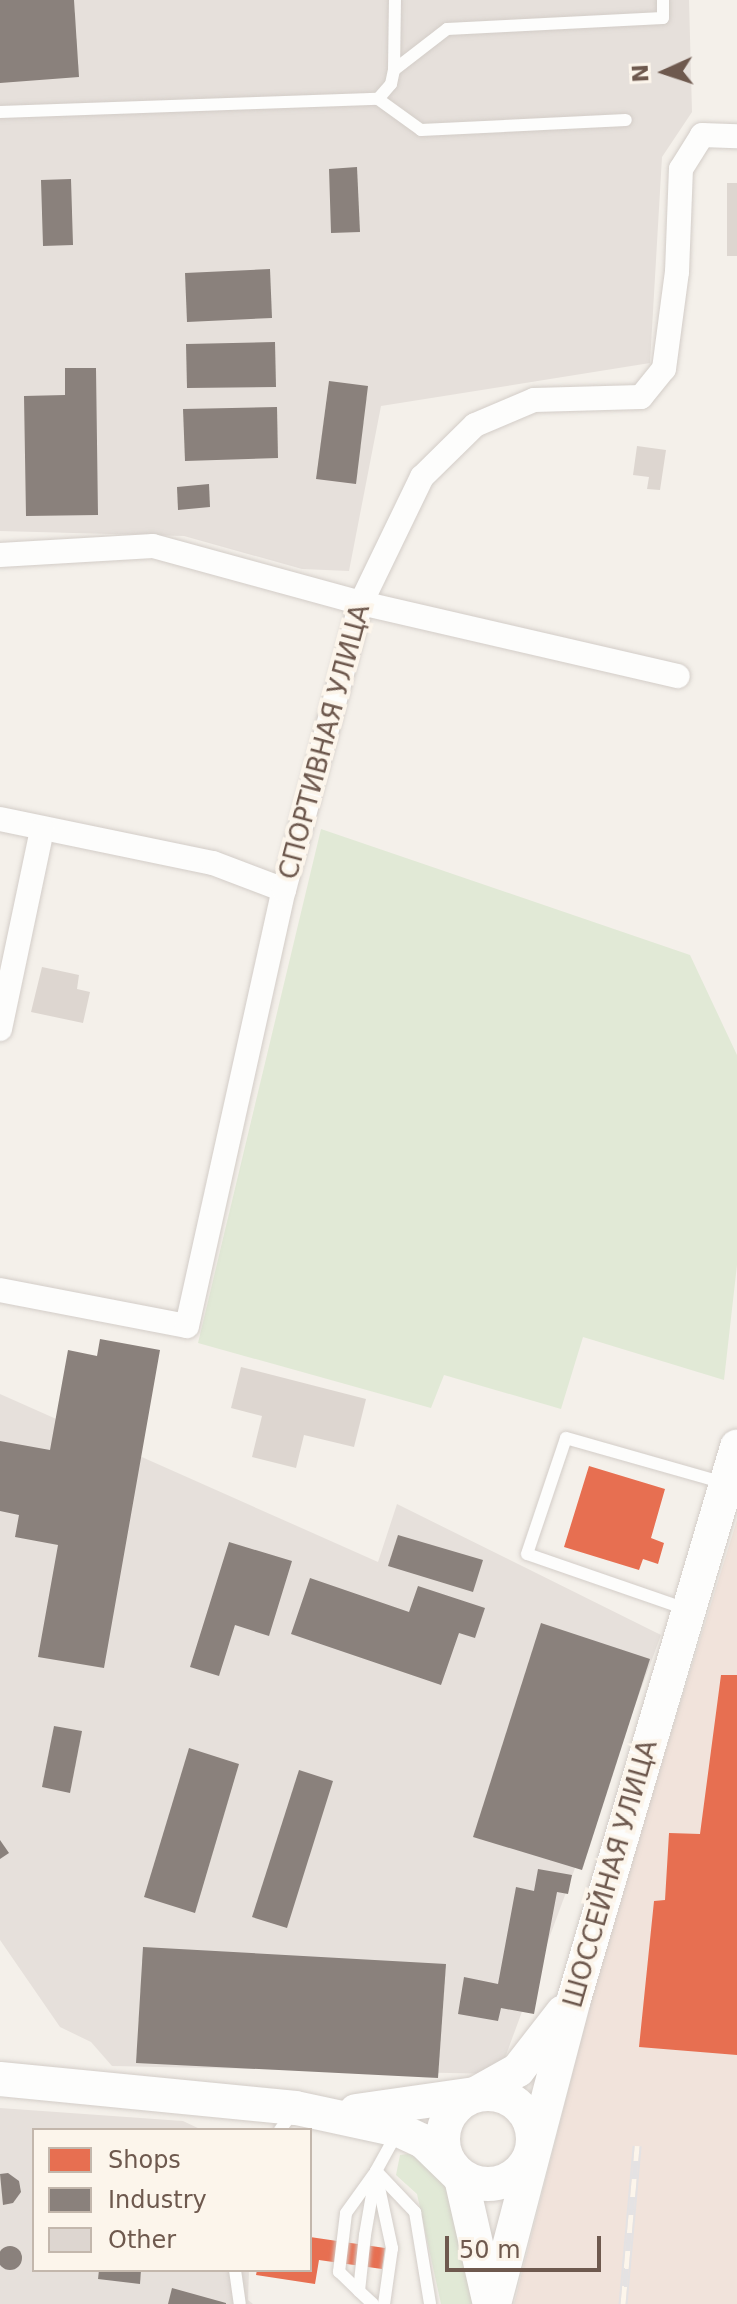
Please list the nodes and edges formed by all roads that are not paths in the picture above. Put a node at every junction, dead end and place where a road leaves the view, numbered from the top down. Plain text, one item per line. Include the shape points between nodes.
1 (395, 0) edge
2 (663, 0) edge
3 (394, 70) junction
4 (378, 99) junction
5 (0, 112) edge
6 (626, 120) dead end
7 (737, 136) edge
8 (0, 555) edge
9 (361, 603) junction
10 (678, 676) dead end
11 (0, 819) edge
12 (42, 829) junction
13 (284, 890) junction
14 (0, 1029) edge
15 (0, 1290) edge
16 (737, 1447) edge
17 (727, 1484) junction
18 (689, 1610) junction
19 (574, 1999) junction
20 (0, 2079) edge
21 (475, 2094) junction
22 (337, 2114) junction
23 (288, 2119) edge
24 (399, 2130) junction
25 (530, 2159) junction
26 (376, 2171) junction
27 (461, 2178) junction
28 (235, 2272) edge
29 (359, 2291) junction
30 (240, 2304) edge
31 (373, 2304) edge
32 (384, 2304) edge
33 (430, 2304) edge
34 (492, 2304) edge

1 - 3 lane
2 - 3 lane via 663,18 447,29
3 - 4 lane via 391,84
4 - 5 lane
4 - 6 lane via 421,130
7 - 9 street, СПОРТИВНАЯ УЛИЦА via 702,135 681,169 677,272 664,369 641,397 534,400 475,425 422,477
8 - 9 street via 153,546
9 - 10 street
9 - 13 street, СПОРТИВНАЯ УЛИЦА
11 - 12 street
12 - 13 street via 213,863
12 - 14 street
13 - 15 street, СПОРТИВНАЯ УЛИЦА via 187,1326
16 - 17 main road, ШОССЕЙНАЯ УЛИЦА
17 - 18 main road, ШОССЕЙНАЯ УЛИЦА
17 - 18 lane via 566,1438 527,1554
18 - 19 main road, ШОССЕЙНАЯ УЛИЦА
19 - 21 main road via 518,2070
19 - 25 main road, ШОССЕЙНАЯ УЛИЦА
20 - 23 main road
21 - 22 main road
21 - 25 main road via 502,2095 519,2105 530,2122
21 - 27 main road via 453,2111 445,2127 444,2145
22 - 23 main road
22 - 24 main road
24 - 26 lane
24 - 27 main road via 423,2141
25 - 27 main road via 499,2183
25 - 34 main road, ШОССЕЙНАЯ УЛИЦА
26 - 29 lane
26 - 29 lane via 346,2213 339,2272
26 - 32 lane via 392,2248
26 - 33 lane via 415,2212
27 - 34 main road
28 - 30 lane
29 - 31 lane

